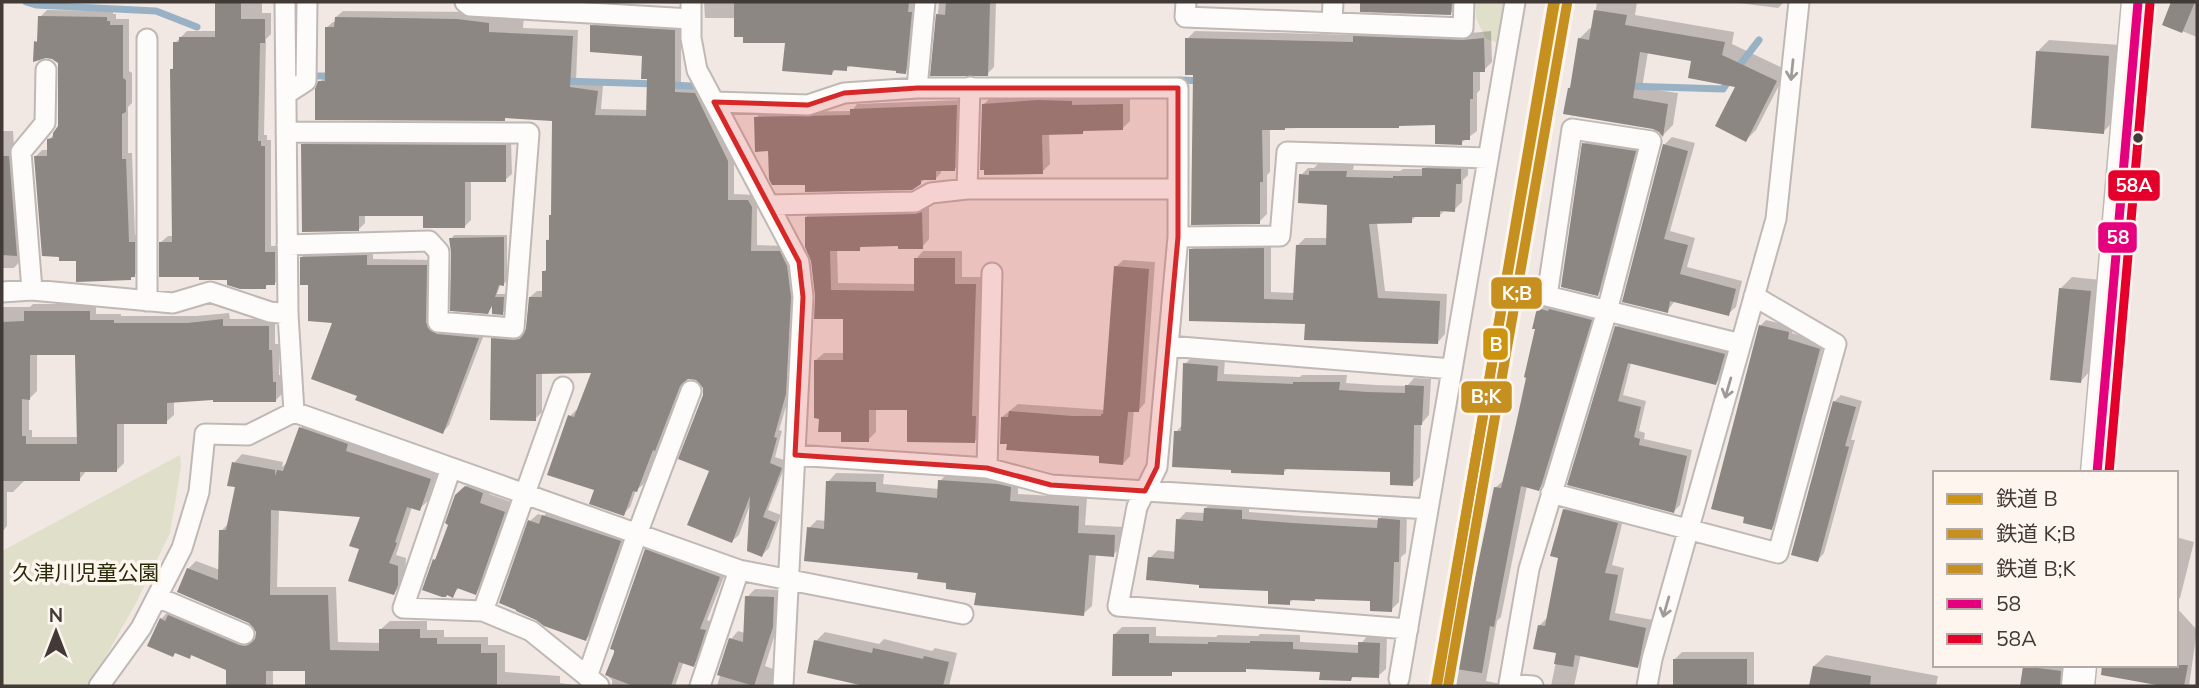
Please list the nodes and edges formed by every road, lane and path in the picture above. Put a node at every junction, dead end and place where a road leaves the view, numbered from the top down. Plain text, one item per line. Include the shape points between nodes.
1 (307, 2) edge
2 (465, 2) edge
3 (925, 2) edge
4 (1186, 2) edge
5 (1333, 2) edge
6 (1464, 2) edge
7 (1515, 2) edge
8 (1799, 2) edge
9 (2138, 2) edge
10 (280, 5) edge
11 (691, 11) edge
12 (1332, 22) junction
13 (147, 39) dead end
14 (46, 69) dead end
15 (970, 87) junction
16 (917, 88) junction
17 (286, 94) junction
18 (714, 102) junction
19 (286, 132) junction
20 (1489, 158) junction
21 (1178, 188) junction
22 (967, 189) junction
23 (769, 205) junction
24 (1178, 237) junction
25 (287, 245) junction
26 (992, 273) dead end
27 (32, 290) junction
28 (2, 292) edge
29 (1754, 296) junction
30 (147, 302) junction
31 (1607, 311) junction
32 (288, 314) junction
33 (1741, 344) junction
34 (1168, 346) junction
35 (1452, 369) junction
36 (563, 387) dead end
37 (691, 391) dead end
38 (294, 412) junction
39 (795, 455) junction
40 (451, 468) junction
41 (987, 468) junction
42 (2097, 471) edge
43 (1145, 491) junction
44 (1551, 493) junction
45 (524, 494) junction
46 (1428, 509) junction
47 (1689, 528) junction
48 (637, 534) junction
49 (739, 570) junction
50 (788, 580) junction
51 (157, 597) junction
52 (482, 611) junction
53 (963, 614) dead end
54 (1408, 629) junction
55 (244, 634) dead end
56 (2080, 667) edge
57 (1399, 679) dead end
58 (593, 682) edge
59 (99, 686) edge
60 (700, 686) edge
61 (783, 686) edge
62 (1533, 686) edge
63 (1647, 686) edge
64 (2078, 686) edge

1 - 17 street via 306,81
2 - 11 street via 470,6
3 - 16 street
4 - 12 street via 1185,17
5 - 12 street
6 - 12 street via 1463,28
7 - 20 street
8 -> 29 street via 1776,219
9 - 42 main road
10 - 17 street
11 - 18 street via 697,69
13 - 30 street
14 - 27 street via 45,123 21,152
15 - 16 street
15 - 21 street via 1178,88
15 - 22 street
16 - 18 street via 844,93 808,105
17 - 19 street
18 - 23 street
19 - 25 street
19 - 25 street via 529,133 514,328 438,322 439,252 429,241
20 - 24 street via 1287,152 1280,236
20 - 35 street
21 - 22 street
21 - 24 street
22 - 23 street via 931,193 915,202
23 - 39 street via 801,274
24 - 34 street
25 - 32 street
26 - 41 street
27 - 28 street
27 - 30 street
29 - 33 street
29 - 47 street via 1836,344 1782,540 1778,553
30 - 32 street via 173,303 211,292
31 - 31 street via 1547,296 1572,129 1651,141
31 - 33 street
31 - 44 street
32 - 38 street
33 -> 47 street
34 - 35 street
34 - 43 street via 1157,467
35 - 46 street
36 - 45 street
37 - 48 street
38 - 40 street
38 - 51 street via 248,435 205,434 199,492 182,548
39 - 41 street
39 - 50 street
40 - 45 street
40 - 52 street via 403,608
41 - 43 street via 1051,485
43 - 46 street
43 - 54 street via 1137,507 1118,606
44 - 47 street
44 - 62 street via 1529,569 1509,684
45 - 48 street
45 - 52 street
46 - 54 street
47 -> 63 street
48 - 49 street
48 - 58 street
49 - 50 street
49 - 60 street
50 - 53 street
50 - 61 street
51 - 55 street
51 - 59 street via 141,628
52 - 58 street via 531,631
54 - 57 street
56 - 64 main road

